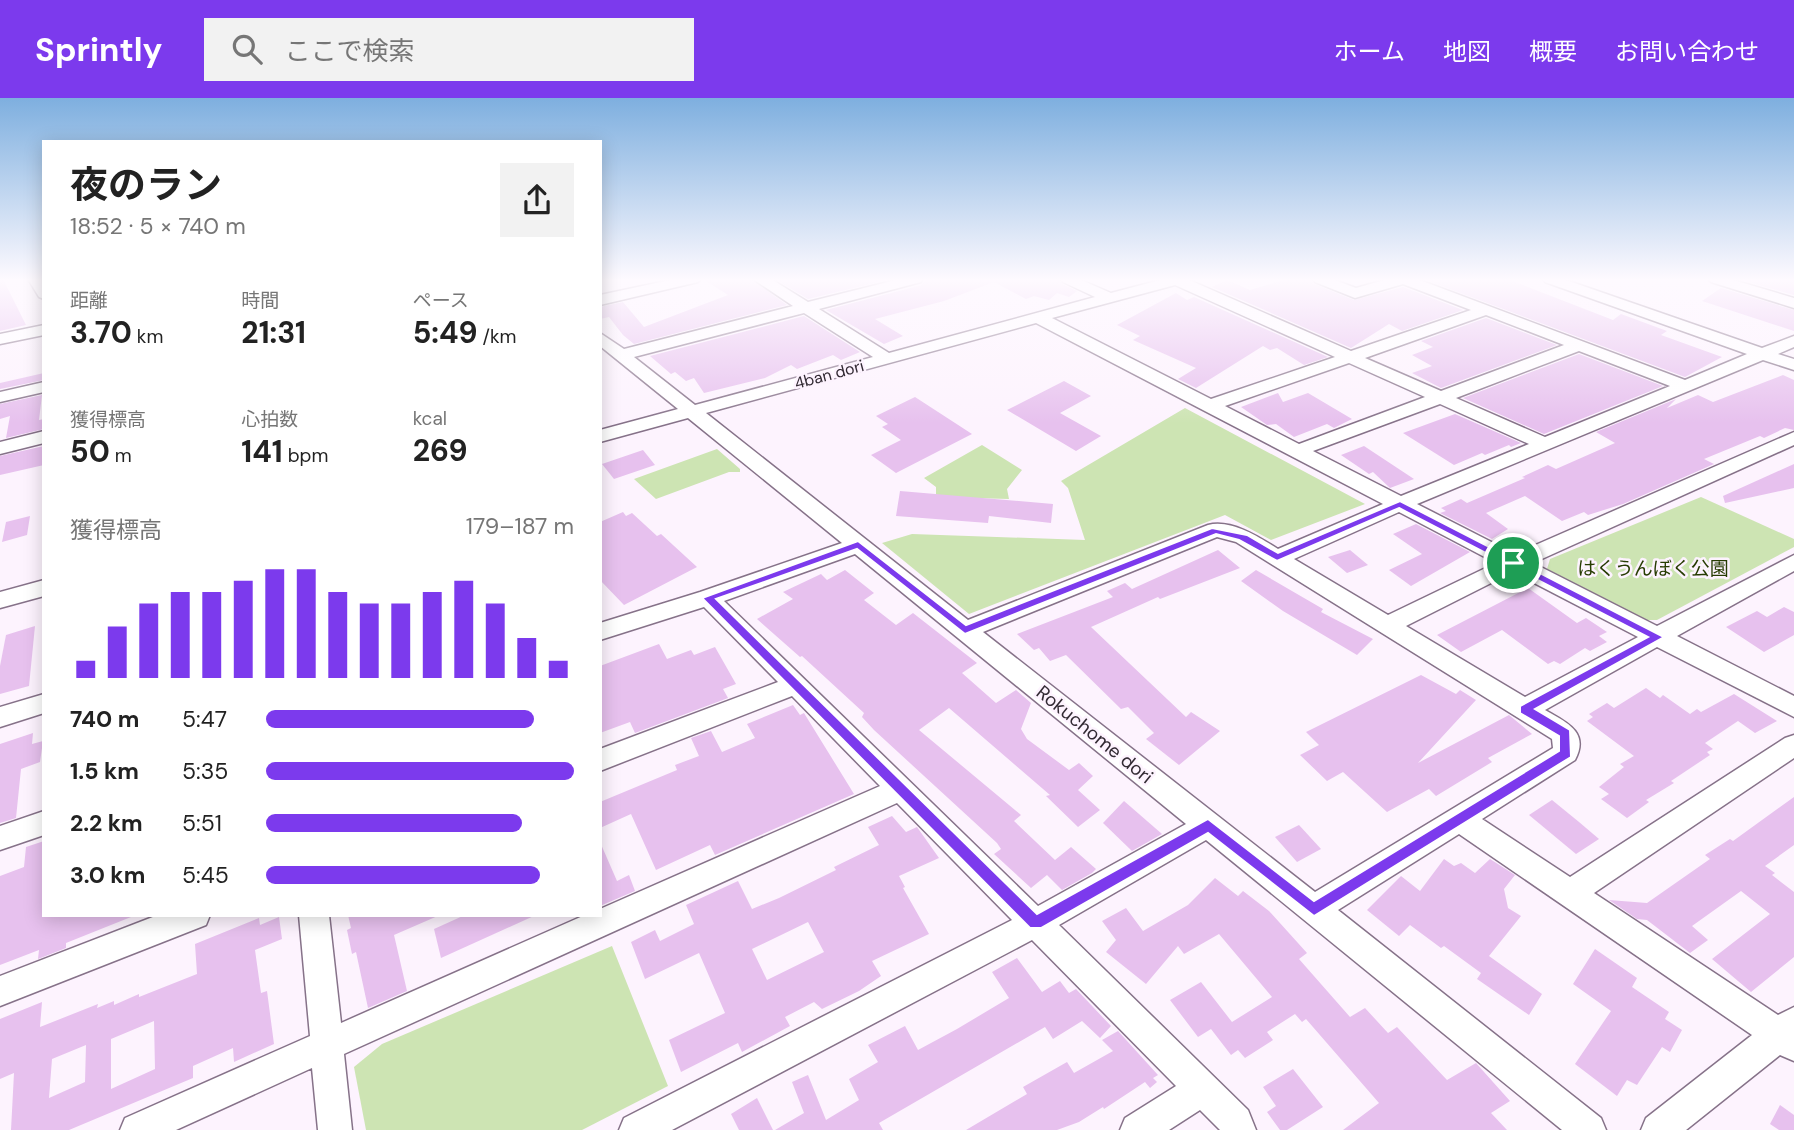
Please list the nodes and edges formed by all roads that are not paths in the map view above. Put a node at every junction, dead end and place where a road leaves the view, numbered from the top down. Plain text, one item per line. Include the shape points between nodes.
1 (725, 327) edge
2 (837, 327) edge
3 (1000, 327) edge
4 (1057, 327) edge
5 (1283, 327) edge
6 (1438, 327) edge
7 (1532, 327) edge
8 (1687, 327) edge
9 (42, 330) edge
10 (0, 339) edge
11 (602, 340) edge
12 (1794, 341) edge
13 (1580, 345) junction
14 (1763, 354) junction
15 (621, 355) junction
16 (886, 358) junction
17 (1351, 358) junction
18 (1794, 365) edge
19 (1686, 386) junction
20 (42, 387) edge
21 (0, 397) edge
22 (1442, 398) junction
23 (1209, 406) junction
24 (691, 411) junction
25 (602, 435) edge
26 (42, 438) edge
27 (1794, 438) edge
28 (1545, 444) junction
29 (0, 447) edge
30 (1297, 451) junction
31 (1400, 504) junction
32 (858, 545) junction
33 (1277, 558) junction
34 (1794, 562) edge
35 (1513, 563) junction
36 (42, 589) edge
37 (708, 598) junction
38 (0, 600) edge
39 (1387, 625) junction
40 (965, 630) junction
41 (602, 631) edge
42 (1658, 637) junction
43 (796, 685) junction
44 (42, 704) edge
45 (1794, 707) edge
46 (1525, 709) junction
47 (0, 717) edge
48 (1794, 745) edge
49 (602, 759) edge
50 (900, 789) junction
51 (1460, 819) junction
52 (42, 824) edge
53 (1208, 825) junction
54 (0, 838) edge
55 (1571, 893) junction
56 (1314, 909) junction
57 (190, 917) edge
58 (314, 917) edge
59 (1035, 923) junction
60 (0, 990) edge
61 (1789, 1034) edge
62 (327, 1046) junction
63 (1203, 1089) junction
64 (137, 1130) edge
65 (335, 1130) edge
66 (636, 1130) edge
67 (1137, 1130) edge
68 (1239, 1130) edge
69 (1589, 1130) edge
70 (1658, 1130) edge

1 - 15 street
2 - 16 street
3 - 16 street, 4ban dori
4 - 23 street
5 - 17 street
6 - 17 street
7 - 13 street
8 - 14 street
9 - 10 street
11 - 15 street, Rokuchome dori
12 - 14 street
13 - 19 street
13 - 22 street
14 - 18 street
14 - 19 street
15 - 24 street, Rokuchome dori
16 - 24 street, 4ban dori
17 - 22 street
17 - 23 street
19 - 28 street
20 - 21 street
22 - 28 street
22 - 30 street
23 - 30 street
24 - 25 street, 4ban dori
24 - 32 street, Rokuchome dori
26 - 29 street
27 - 35 street
28 - 31 street
30 - 31 street
31 - 33 street
31 - 35 street
32 - 37 street
32 - 40 street, Rokuchome dori
33 - 39 street
33 - 40 street via 1243,537 1215,530
34 - 42 street
35 - 39 street
35 - 42 street
36 - 38 street
37 - 41 street
37 - 43 street
39 - 46 street
40 - 53 street, Rokuchome dori
42 - 45 street
42 - 46 street
43 - 49 street
43 - 50 street
44 - 47 street
46 - 51 street via 1565,734 1566,753
48 - 55 street
50 - 59 street
50 - 62 street
51 - 55 street
51 - 56 street
52 - 54 street
53 - 56 street, Rokuchome dori
53 - 59 street
55 - 61 street
56 - 69 street, Rokuchome dori
57 - 60 street
58 - 62 street
59 - 63 street
59 - 66 street
61 - 70 street
62 - 64 street
62 - 65 street
63 - 67 street
63 - 68 street

